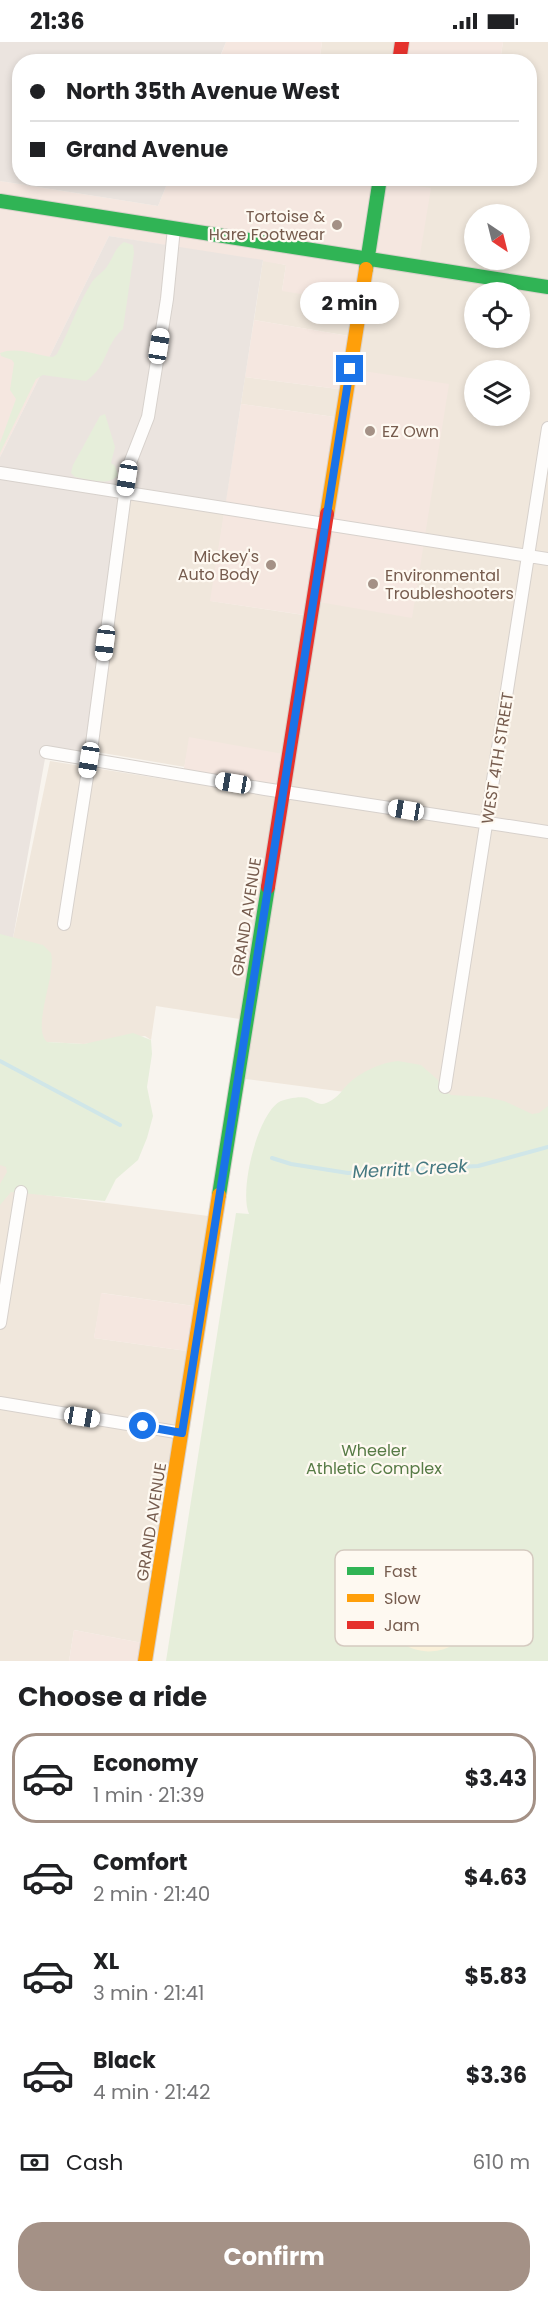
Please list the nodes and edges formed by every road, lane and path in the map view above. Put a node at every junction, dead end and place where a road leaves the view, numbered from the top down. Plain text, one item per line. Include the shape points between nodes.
1 (379, 186) edge
2 (0, 201) edge
3 (174, 228) junction
4 (368, 258) junction
5 (548, 286) edge
6 (548, 428) edge
7 (0, 473) edge
8 (125, 494) junction
9 (325, 523) junction
10 (528, 556) junction
11 (548, 559) edge
12 (46, 752) dead end
13 (89, 760) junction
14 (283, 792) junction
15 (488, 823) junction
16 (548, 832) edge
17 (64, 924) dead end
18 (445, 1087) dead end
19 (21, 1192) dead end
20 (0, 1323) edge
21 (0, 1403) edge
22 (182, 1433) junction
23 (145, 1661) edge

1 - 4 main road, GRAND AVENUE
2 - 3 main road
3 - 4 main road
3 - 8 street via 148,417 130,463
4 - 5 main road
4 - 9 main road, GRAND AVENUE
6 - 10 street, WEST 4TH STREET
7 - 8 street
8 - 9 street
8 - 13 street
9 - 10 street
9 - 14 main road, GRAND AVENUE
10 - 11 street
10 - 15 street, WEST 4TH STREET
12 - 13 street
13 - 14 street
13 - 17 street
14 - 15 street
14 - 22 main road, GRAND AVENUE
15 - 16 street
15 - 18 street, WEST 4TH STREET
19 - 20 street
21 - 22 street
22 - 23 main road, GRAND AVENUE

